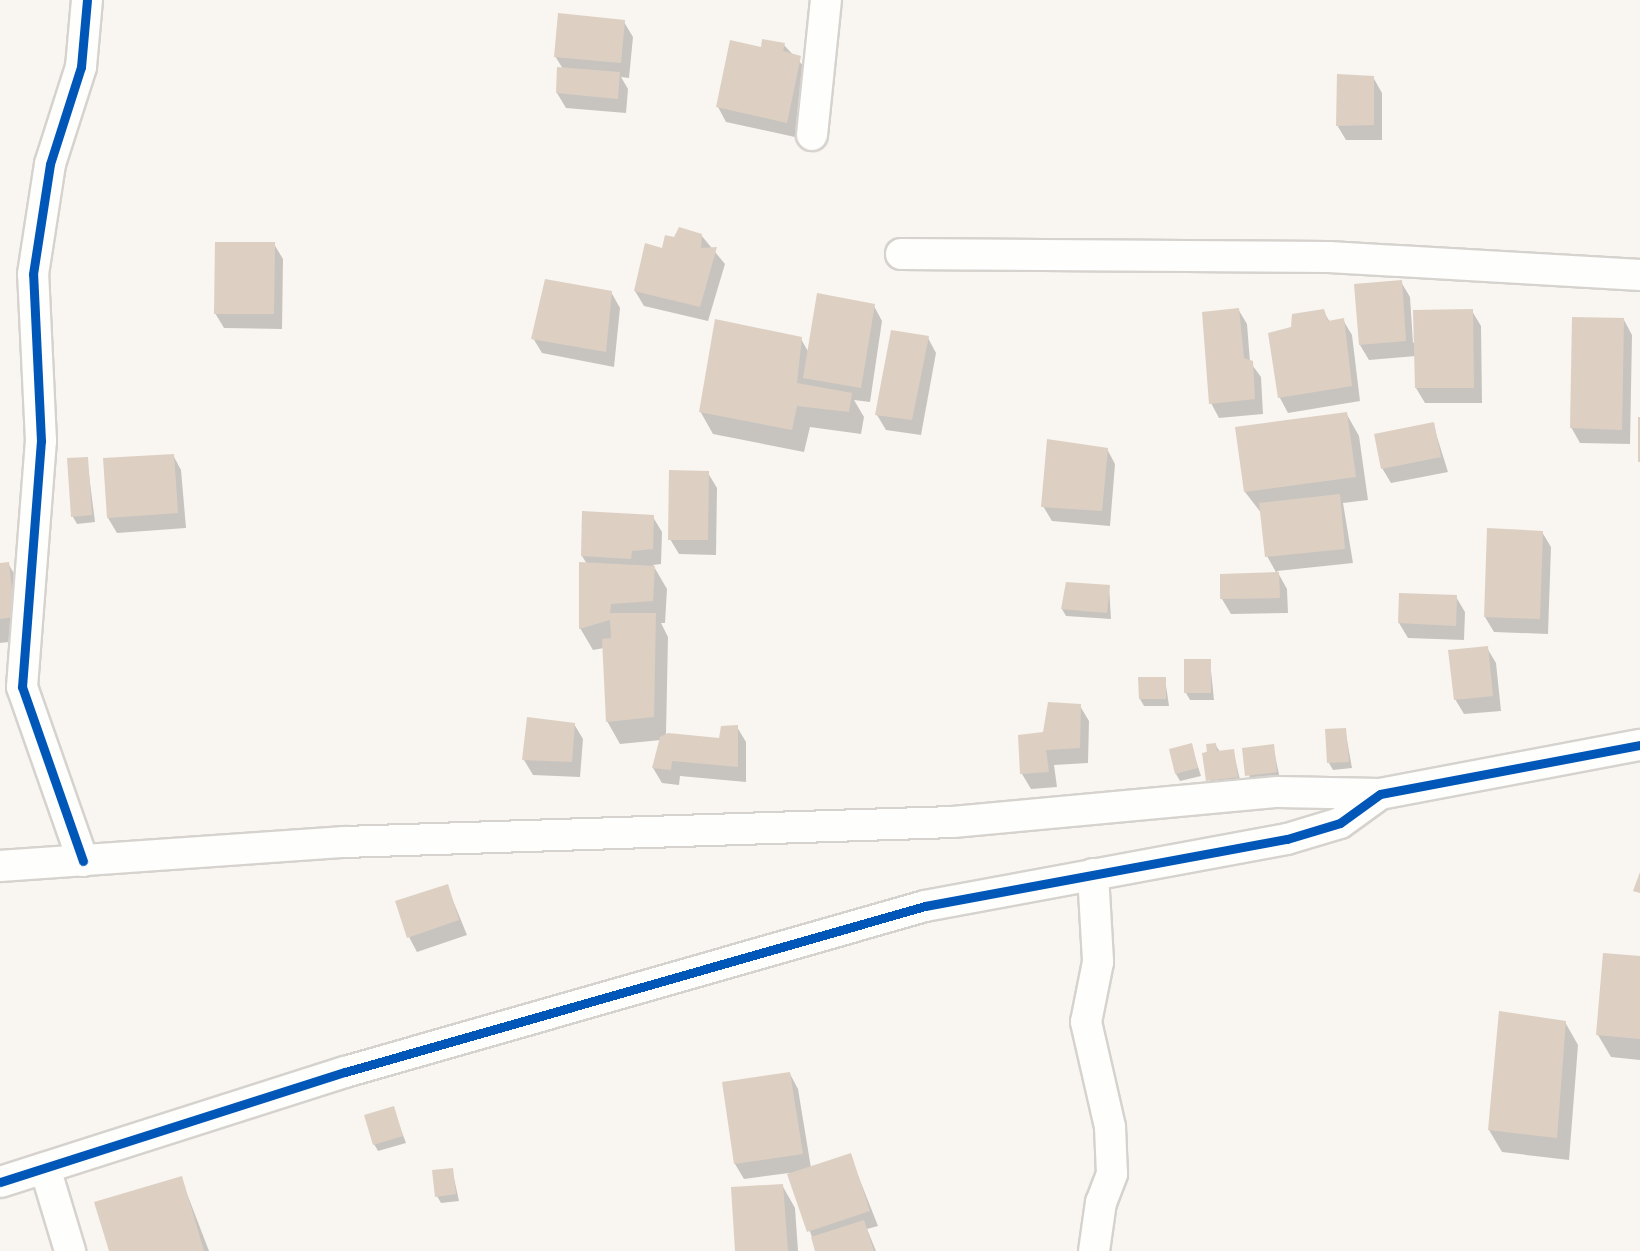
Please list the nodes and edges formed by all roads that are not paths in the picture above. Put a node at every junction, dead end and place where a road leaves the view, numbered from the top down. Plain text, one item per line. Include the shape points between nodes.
1 (87, 0) edge
2 (826, 0) edge
3 (812, 135) dead end
4 (901, 254) dead end
5 (1640, 274) edge
6 (1640, 745) edge
7 (1380, 794) junction
8 (83, 861) junction
9 (0, 866) edge
10 (1093, 874) junction
11 (45, 1168) junction
12 (0, 1182) edge
13 (70, 1251) edge
14 (1094, 1251) edge

1 - 8 street via 81,67 50,164 33,274 41,441 22,687
2 - 3 street
4 - 5 street via 1329,257
6 - 7 street
7 - 8 street via 1278,792 953,822 344,842
7 - 10 street via 1340,823 1287,839
8 - 9 street
10 - 11 street via 925,906 345,1072
10 - 14 street via 1098,963 1086,1022 1110,1127 1112,1174
11 - 12 street
11 - 13 street

